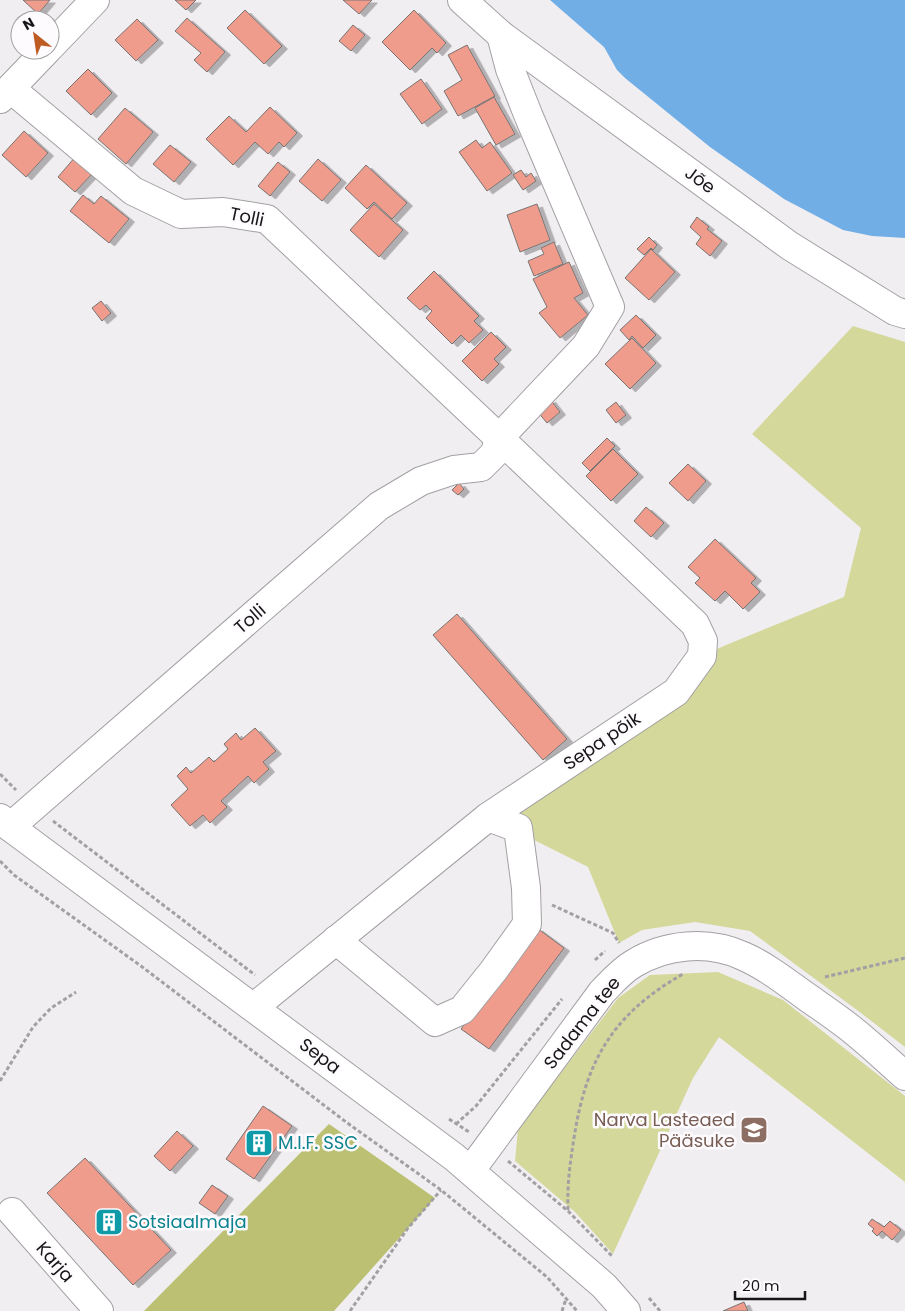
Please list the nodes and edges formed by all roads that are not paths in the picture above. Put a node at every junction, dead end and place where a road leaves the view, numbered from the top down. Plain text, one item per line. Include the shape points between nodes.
1 (95, 0) edge
2 (462, 0) edge
3 (501, 35) junction
4 (60, 37) edge
5 (38, 60) edge
6 (5, 94) edge
7 (905, 314) edge
8 (499, 438) junction
9 (488, 817) junction
10 (5, 823) edge
11 (336, 940) junction
12 (254, 1007) junction
13 (905, 1076) edge
14 (471, 1170) junction
15 (12, 1212) dead end
16 (99, 1311) edge
17 (626, 1311) edge

1 - 4 street
2 - 3 street
3 - 7 street, Jõe via 790,246 895,311
3 - 8 street, Tolli via 529,117 610,307 586,346
5 - 6 street
6 - 8 street, Tolli via 134,191 181,214 223,212 267,218
8 - 9 street, Sepa põik via 695,624 703,641 702,656 676,692
8 - 10 street, Tolli via 495,453 481,468 454,470 421,481 379,506 34,806
9 - 11 street, Sepa põik
9 - 11 street via 518,828 528,924 462,1010 435,1022
10 - 12 street, Sepa
11 - 12 street, Sepa põik
12 - 14 street, Sepa
13 - 14 street, Sadama tee via 850,1028 778,976 743,956 705,946 678,947 633,964 602,992
14 - 17 street, Sepa via 604,1286
15 - 16 street, Karja

